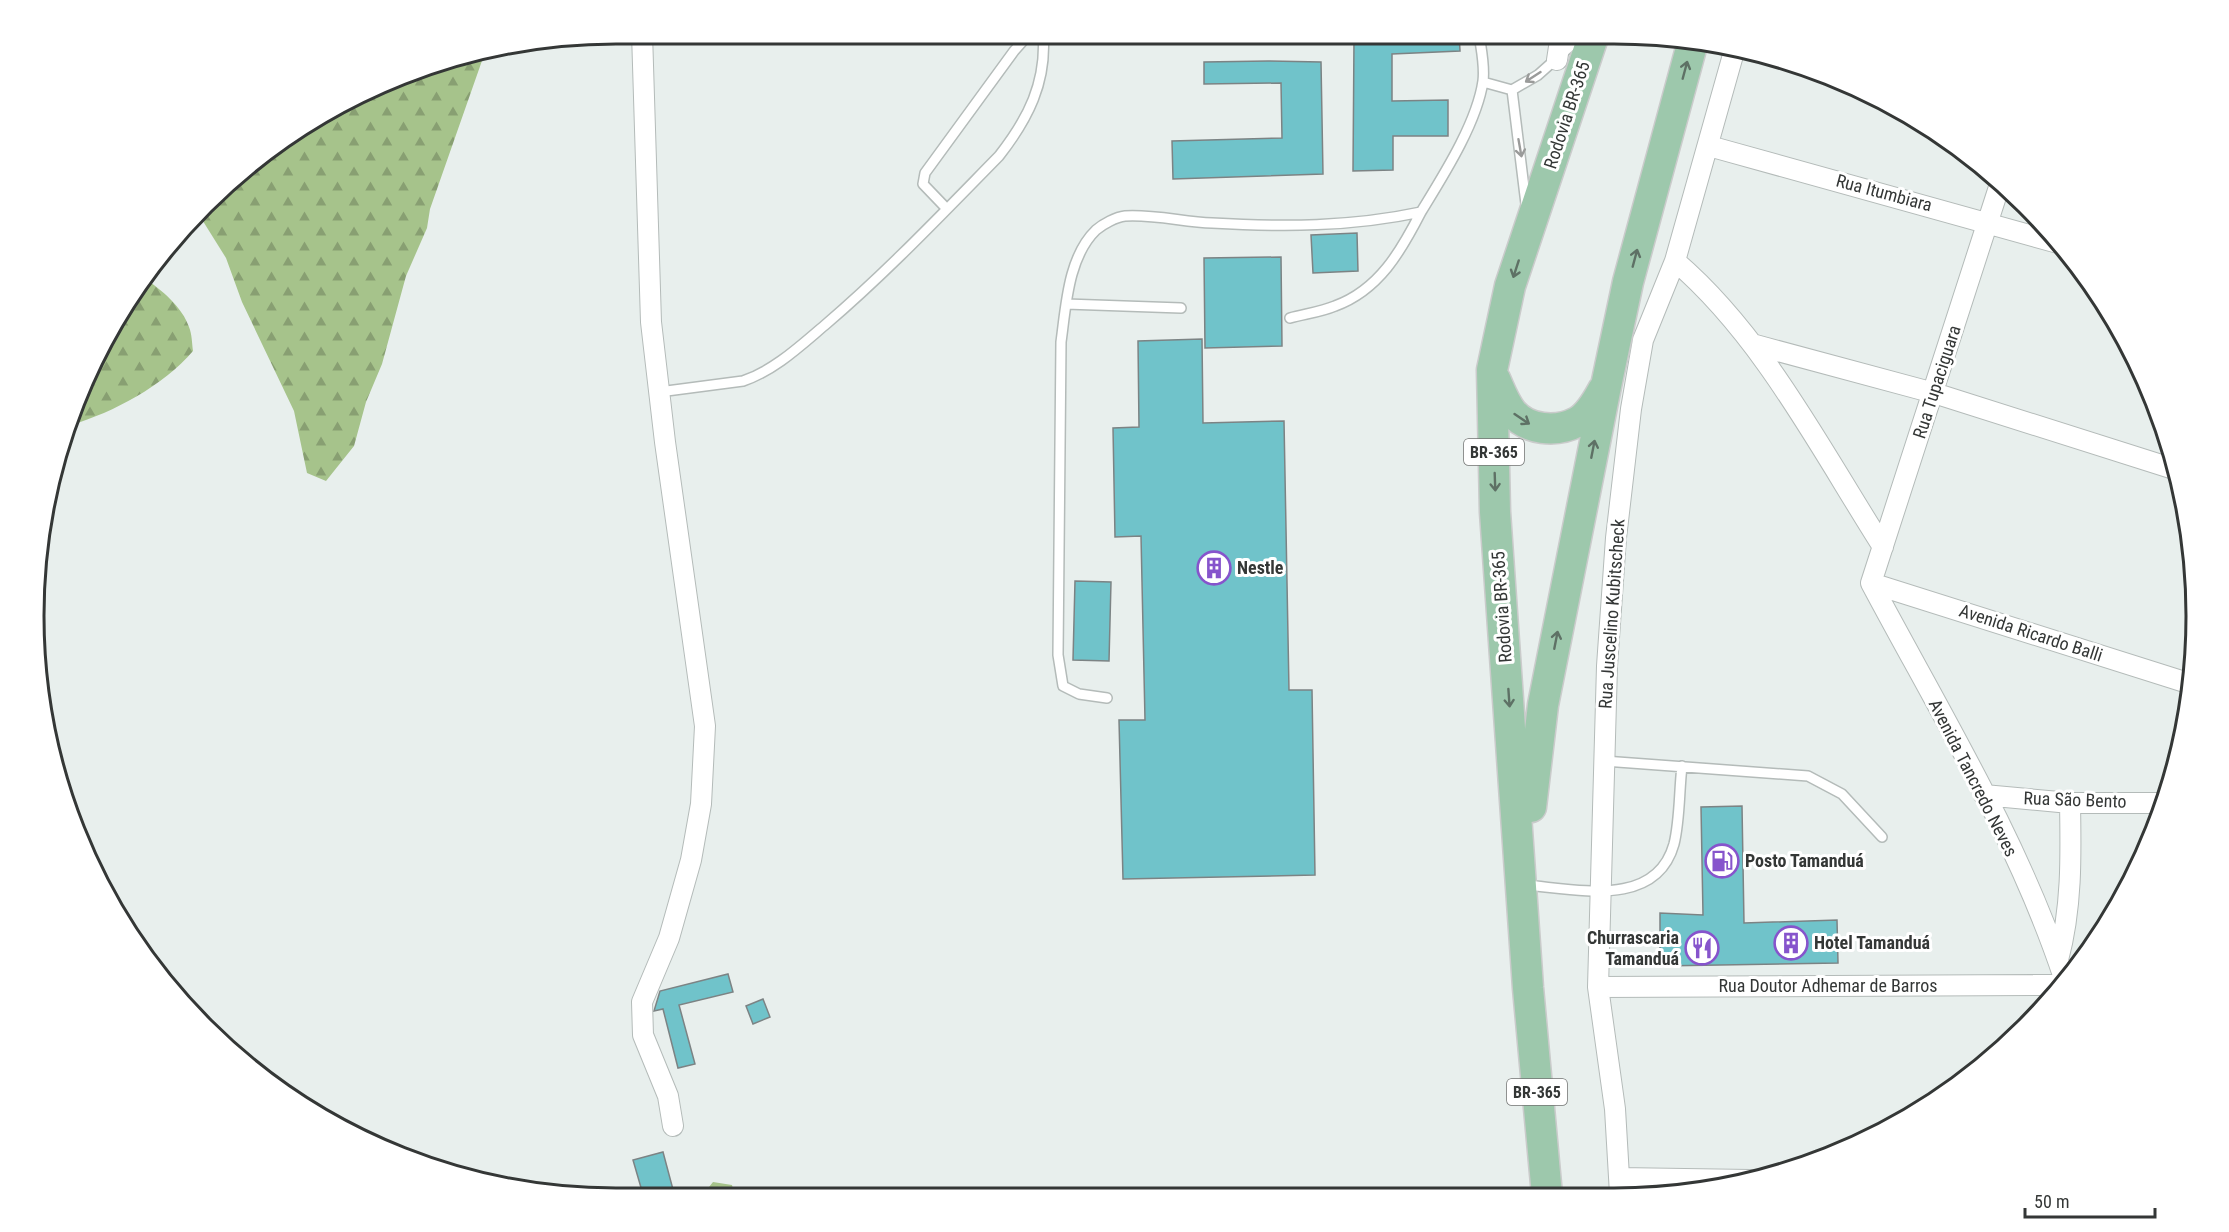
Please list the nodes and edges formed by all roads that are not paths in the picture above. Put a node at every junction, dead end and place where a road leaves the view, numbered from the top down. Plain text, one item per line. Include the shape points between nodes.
1 (642, 44) edge
2 (1020, 44) edge
3 (1043, 44) edge
4 (1480, 44) edge
5 (1560, 44) edge
6 (1574, 44) edge
7 (1591, 44) edge
8 (1691, 49) edge
9 (1732, 57) edge
10 (1557, 60) junction
11 (1483, 82) junction
12 (1512, 90) junction
13 (1709, 146) junction
14 (1997, 193) edge
15 (947, 209) junction
16 (1421, 213) junction
17 (1989, 221) junction
18 (1528, 231) junction
19 (2042, 238) edge
20 (1675, 261) junction
21 (1066, 304) junction
22 (1181, 308) dead end
23 (1290, 318) dead end
24 (1752, 344) junction
25 (1492, 370) junction
26 (1606, 386) junction
27 (659, 392) junction
28 (1934, 393) junction
29 (2165, 466) edge
30 (1883, 547) junction
31 (1871, 583) junction
32 (2182, 681) edge
33 (1107, 698) dead end
34 (1604, 761) junction
35 (1682, 766) junction
36 (1984, 795) junction
37 (2070, 803) junction
38 (2154, 803) edge
39 (1882, 837) dead end
40 (1523, 885) junction
41 (1601, 891) junction
42 (2061, 969) edge
43 (2050, 985) edge
44 (1598, 987) junction
45 (673, 1126) dead end
46 (1696, 1182) edge
47 (1619, 1186) edge
48 (1545, 1188) edge

1 - 27 street via 651,322
2 - 15 lane via 925,173 926,189
3 - 15 lane via 1040,86 1025,121 999,156
4 - 11 lane
5 - 10 street
6 - 10 lane
7 - 18 main road, Rodovia BR-365 / BR-365
26 -> 8 main road, BR-365 via 1628,282
9 - 13 street, Rua Juscelino Kubitscheck
10 -> 12 lane
11 - 12 lane
11 - 16 lane via 1452,160
12 -> 18 lane
13 - 17 street, Rua Itumbiara
13 - 20 street, Rua Juscelino Kubitscheck
14 - 17 street, Rua Tupaciguara
15 - 27 lane via 859,296 771,368 743,381
16 - 21 lane via 1323,226 1124,216 1096,231 1083,247
16 - 23 lane via 1401,251 1361,293 1335,306
17 - 19 street, Rua Itumbiara
17 - 28 street, Rua Tupaciguara
18 -> 25 main road, Rodovia BR-365 / BR-365 via 1510,286
20 - 24 street via 1719,302
20 - 34 street, Rua Juscelino Kubitscheck via 1643,340 1631,409 1615,550
21 - 22 lane
21 - 33 lane via 1061,342 1060,676 1068,690
24 - 28 street
24 - 30 street
25 -> 26 main road, BR-365 via 1513,413 1525,423 1541,428 1556,429 1577,422
25 -> 40 main road, Rodovia BR-365 / BR-365 via 1495,512
40 -> 26 main road, BR-365 via 1543,705
27 - 45 street via 705,726 701,804 691,860 669,938 642,1002 644,1035 668,1096
28 - 29 street
28 - 30 street, Rua Tupaciguara
30 - 31 street, Rua Tupaciguara
31 - 32 street, Avenida Ricardo Balli
31 - 36 street, Avenida Tancredo Neves
34 - 35 lane
34 - 41 street, Rua Juscelino Kubitscheck
35 - 39 lane via 1808,776 1842,794
35 - 41 lane via 1674,842 1668,860 1652,879 1637,887
36 - 37 street, Rua São Bento
36 - 42 street, Avenida Tancredo Neves
37 - 38 street, Rua São Bento
37 - 42 street via 2070,894
40 - 41 lane
40 - 48 main road, Rodovia BR-365 / BR-365
41 - 44 street, Rua Juscelino Kubitscheck
43 - 44 street, Rua Doutor Adhemar de Barros
44 - 47 street, Rua Juscelino Kubitscheck via 1615,1109
46 - 47 street

